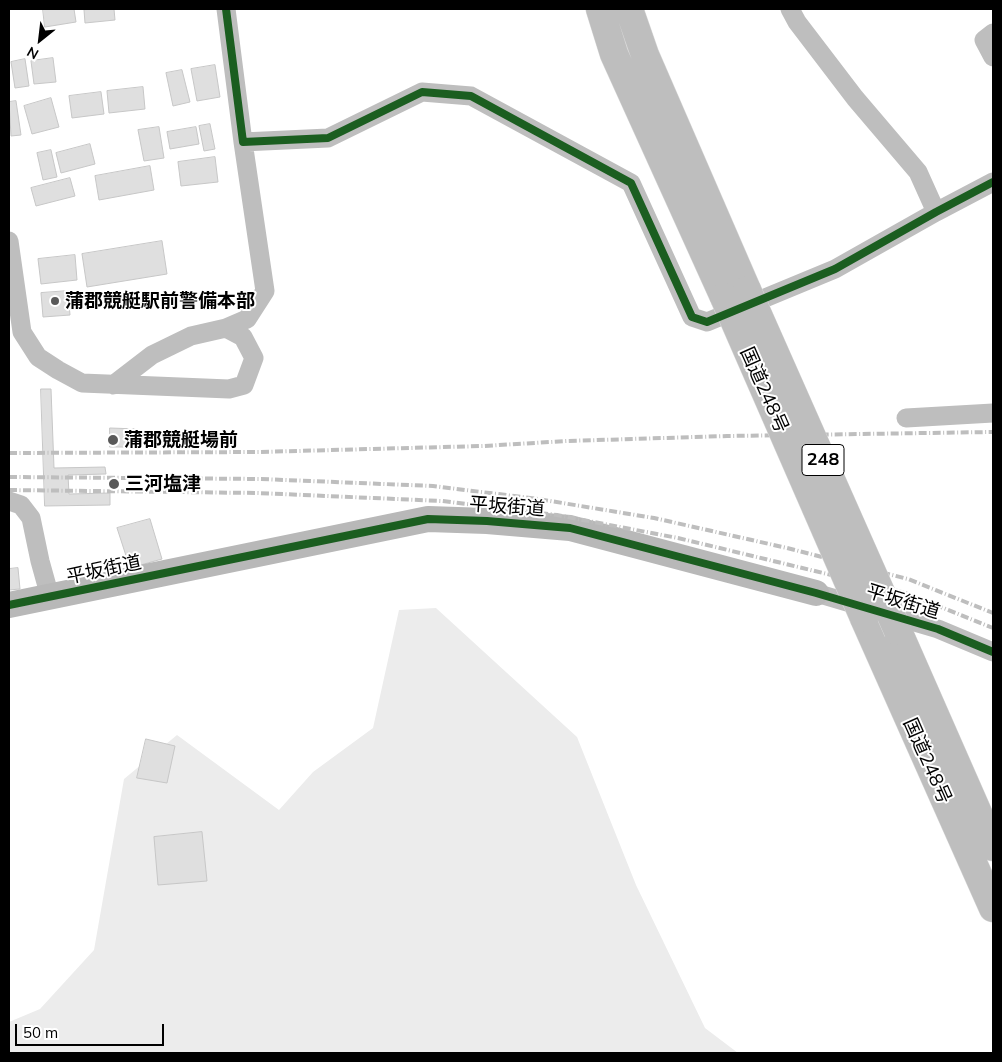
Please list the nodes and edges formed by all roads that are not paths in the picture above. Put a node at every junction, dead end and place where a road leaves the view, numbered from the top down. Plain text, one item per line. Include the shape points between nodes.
1 (226, 9) edge
2 (600, 9) edge
3 (629, 9) edge
4 (790, 9) edge
5 (993, 33) edge
6 (993, 57) edge
7 (243, 142) junction
8 (993, 182) edge
9 (936, 212) junction
10 (9, 241) edge
11 (735, 294) junction
12 (226, 328) junction
13 (113, 385) junction
14 (993, 412) edge
15 (906, 418) dead end
16 (9, 501) edge
17 (816, 592) joint
18 (50, 597) junction
19 (9, 605) edge
20 (993, 652) edge
21 (993, 847) edge
22 (993, 908) edge

1 - 7 street
2 - 11 highway, 国道248号 / 248 via 614,54
3 - 11 highway, 国道248号 / 248
4 - 9 street via 855,98 918,172
5 - 6 street via 984,40
7 - 9 street via 328,138 422,92 471,96 631,183 692,317 707,322 835,269
7 - 12 street via 265,290 247,319
8 - 9 street
10 - 13 street via 22,332 38,356 82,383
11 - 21 highway, 国道248号 / 248, bridge via 898,630
11 - 22 highway, 国道248号 / 248, bridge via 864,618
12 - 13 street via 191,336 152,355
12 - 13 street via 243,336 254,358 244,385 229,388
14 - 15 street
16 - 18 street via 22,505 31,518
17 - 18 street, 平坂街道 via 570,528 428,519
17 - 20 street, 平坂街道 via 938,629
18 - 19 street, 平坂街道

